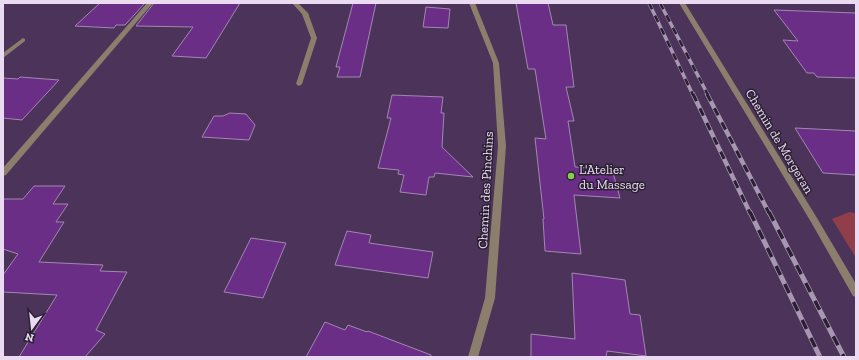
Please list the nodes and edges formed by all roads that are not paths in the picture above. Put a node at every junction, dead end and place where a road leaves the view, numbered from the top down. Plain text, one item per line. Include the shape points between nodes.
1 (150, 3) edge
2 (295, 3) edge
3 (472, 3) edge
4 (682, 3) edge
5 (23, 40) dead end
6 (3, 56) edge
7 (300, 84) dead end
8 (3, 173) edge
9 (856, 293) edge
10 (473, 357) edge

1 - 8 street
2 - 7 street via 306,13 314,38
3 - 10 street, Chemin des Pinchins via 496,63 502,146 490,298
4 - 9 street, Chemin de Morgeran
5 - 6 street

